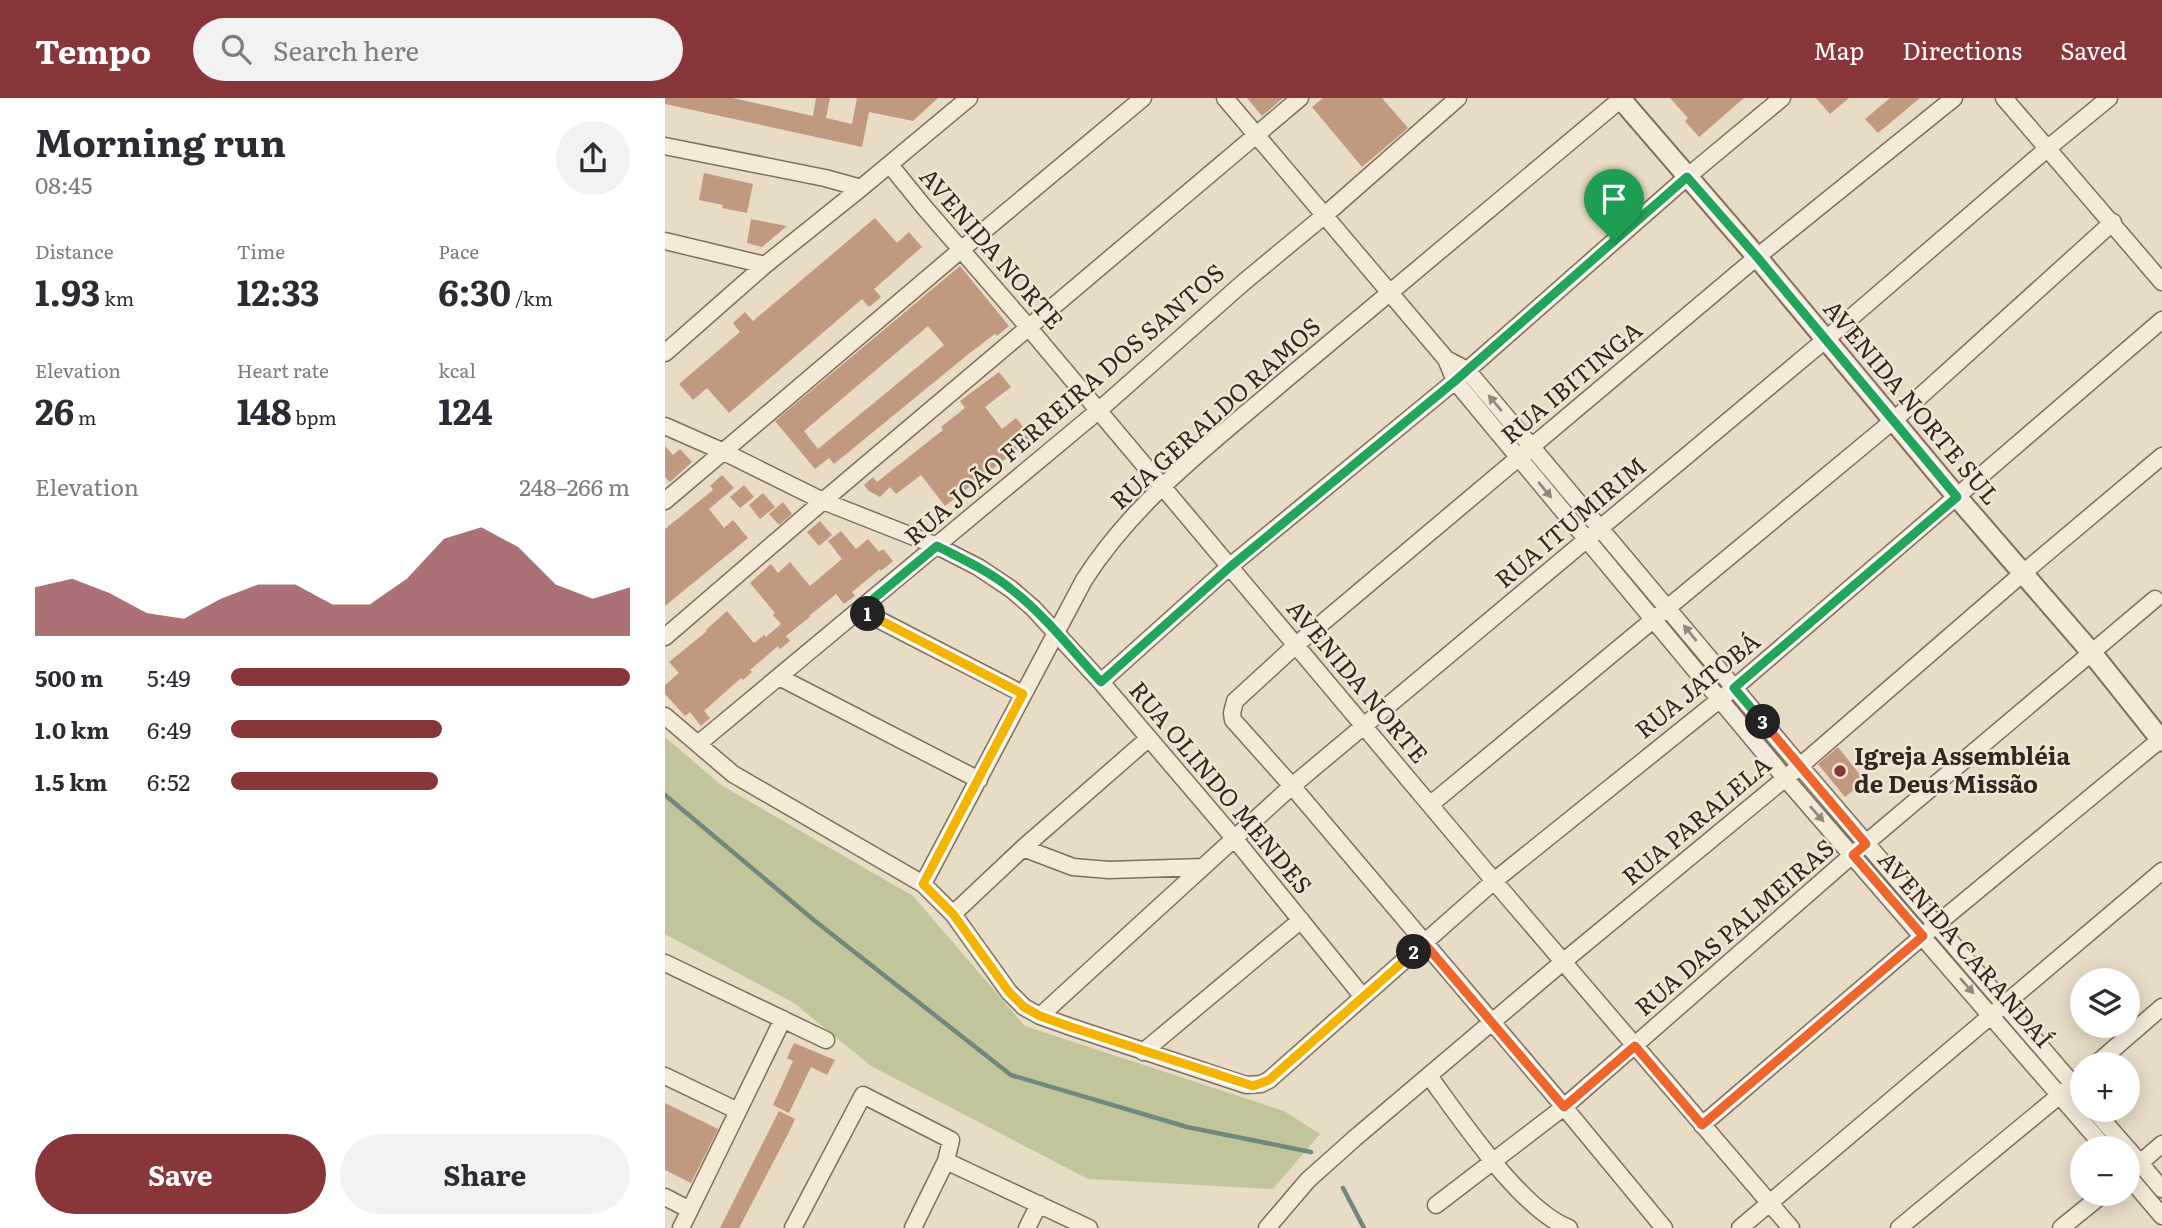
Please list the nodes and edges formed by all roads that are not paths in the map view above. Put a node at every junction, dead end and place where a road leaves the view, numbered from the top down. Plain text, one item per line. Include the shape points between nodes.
1 (969, 98) edge
2 (1143, 98) edge
3 (1224, 98) edge
4 (1300, 98) edge
5 (1458, 98) edge
6 (1621, 98) edge
7 (1781, 98) edge
8 (1954, 98) edge
9 (2004, 98) edge
10 (2109, 98) edge
11 (1256, 136) junction
12 (665, 146) edge
13 (2048, 148) junction
14 (890, 164) junction
15 (1687, 177) junction
16 (861, 188) junction
17 (1325, 215) junction
18 (2113, 222) junction
19 (665, 241) edge
20 (962, 249) junction
21 (1757, 257) junction
22 (765, 265) junction
23 (2162, 282) edge
24 (1388, 292) junction
25 (2162, 320) edge
26 (1030, 328) junction
27 (1825, 341) junction
28 (665, 353) edge
29 (1461, 375) junction
30 (1098, 411) junction
31 (1894, 420) junction
32 (665, 426) edge
33 (1531, 447) junction
34 (724, 452) junction
35 (2162, 456) edge
36 (1519, 458) junction
37 (1162, 486) junction
38 (1957, 497) junction
39 (823, 500) junction
40 (665, 501) edge
41 (1601, 527) junction
42 (1587, 540) junction
43 (937, 546) junction
44 (1230, 567) junction
45 (2023, 573) junction
46 (2155, 599) dead end
47 (1668, 607) junction
48 (860, 610) junction
49 (1654, 619) junction
50 (1055, 633) junction
51 (665, 637) edge
52 (1296, 645) junction
53 (2091, 652) junction
54 (779, 677) junction
55 (1101, 682) junction
56 (1734, 688) junction
57 (1023, 694) junction
58 (1720, 699) junction
59 (665, 716) edge
60 (1364, 726) junction
61 (1149, 738) junction
62 (2161, 740) edge
63 (698, 744) junction
64 (1800, 766) junction
65 (1786, 778) junction
66 (979, 780) junction
67 (1292, 786) junction
68 (1431, 804) junction
69 (1234, 838) junction
70 (1866, 844) junction
71 (1023, 848) junction
72 (1853, 855) junction
73 (1203, 867) junction
74 (2162, 871) edge
75 (1494, 881) junction
76 (923, 884) junction
77 (953, 914) junction
78 (1301, 920) junction
79 (1937, 924) junction
80 (1923, 936) junction
81 (1424, 943) junction
82 (1564, 961) junction
83 (665, 963) edge
84 (1363, 997) junction
85 (2005, 1003) junction
86 (2162, 1007) edge
87 (1991, 1014) junction
88 (1040, 1016) junction
89 (783, 1018) junction
90 (1492, 1023) junction
91 (826, 1040) dead end
92 (1635, 1046) junction
93 (1143, 1052) junction
94 (2111, 1052) edge
95 (665, 1076) edge
96 (1429, 1076) junction
97 (2070, 1082) edge
98 (2070, 1084) edge
99 (2070, 1092) edge
100 (1564, 1107) junction
101 (738, 1111) junction
102 (2104, 1122) edge
103 (1702, 1125) junction
104 (2116, 1136) edge
105 (2162, 1144) edge
106 (946, 1161) junction
107 (1493, 1161) junction
108 (2140, 1164) edge
109 (2140, 1176) edge
110 (2140, 1183) edge
111 (2162, 1189) edge
112 (665, 1198) edge
113 (1771, 1203) junction
114 (1039, 1204) junction
115 (1436, 1205) dead end
116 (2088, 1206) edge
117 (690, 1210) junction
118 (2162, 1216) edge
119 (681, 1228) edge
120 (793, 1228) edge
121 (913, 1228) edge
122 (1027, 1228) edge
123 (1089, 1228) edge
124 (1267, 1228) edge
125 (1569, 1228) edge
126 (1664, 1228) edge
127 (1740, 1228) edge
128 (1791, 1228) edge
129 (1899, 1228) edge
130 (2061, 1228) edge

1 - 14 street
2 - 20 street
3 - 11 street, AVENIDA CARANDAÍ
4 - 11 street
5 - 17 street, RUA JOÃO FERREIRA DOS SANTOS
6 - 15 street, AVENIDA NORTE SUL
6 - 24 street, RUA GERALDO RAMOS
7 - 15 street
8 - 21 street, RUA IBITINGA
9 - 13 street
10 - 13 street, RUA ITUMIRIM
11 - 17 street, AVENIDA CARANDAÍ
11 - 26 street
12 - 16 street
13 - 18 street
13 - 27 street, RUA ITUMIRIM
14 - 16 street
14 - 20 street, AVENIDA NORTE
15 - 21 street, AVENIDA NORTE SUL
15 - 29 street
16 - 22 street
17 - 24 street, AVENIDA CARANDAÍ
17 - 30 street, RUA JOÃO FERREIRA DOS SANTOS
18 - 23 street
18 - 31 street
19 - 22 street
20 - 26 street, AVENIDA NORTE
20 - 34 street
21 - 27 street, AVENIDA NORTE SUL
21 - 33 street, RUA IBITINGA
22 - 28 street
24 - 29 street, AVENIDA CARANDAÍ
24 - 37 street, RUA GERALDO RAMOS
25 - 38 street, RUA JATOBÁ
26 - 30 street, AVENIDA NORTE
26 - 39 street
27 - 31 street, AVENIDA NORTE SUL
27 - 41 street, RUA ITUMIRIM
33 -> 29 street, AVENIDA CARANDAÍ
29 - 36 street, AVENIDA CARANDAÍ
29 - 44 street
30 - 37 street, AVENIDA NORTE
30 - 43 street, RUA JOÃO FERREIRA DOS SANTOS
31 - 38 street, AVENIDA NORTE SUL
31 - 47 street
32 - 34 street, RUA OLINDO MENDES
33 - 36 street, RUA IBITINGA
33 - 41 street, AVENIDA CARANDAÍ
34 - 39 street, RUA OLINDO MENDES
34 - 40 street
35 - 45 street, RUA PARALELA
36 -> 42 street, AVENIDA CARANDAÍ
36 - 52 street, RUA IBITINGA
37 - 44 street, AVENIDA NORTE
37 - 50 street, RUA GERALDO RAMOS via 1115,534
38 - 45 street, AVENIDA NORTE SUL
38 - 56 street, RUA JATOBÁ
39 - 43 street, RUA OLINDO MENDES
39 - 51 street
41 - 42 street, RUA ITUMIRIM
41 - 47 street, AVENIDA CARANDAÍ
42 - 49 street, AVENIDA CARANDAÍ
42 - 60 street, RUA ITUMIRIM
43 - 48 street, RUA JOÃO FERREIRA DOS SANTOS
43 - 50 street, RUA OLINDO MENDES via 1011,589
44 - 52 street, AVENIDA NORTE
44 - 55 street
45 - 53 street, AVENIDA NORTE SUL
45 - 64 street, RUA PARALELA
46 - 53 street, RUA DAS PALMEIRAS
47 - 49 street
56 -> 47 street, AVENIDA CARANDAÍ
48 - 54 street, RUA JOÃO FERREIRA DOS SANTOS
48 - 57 street
49 - 58 street, AVENIDA CARANDAÍ
49 - 68 street
50 - 55 street, RUA OLINDO MENDES
50 - 57 street, RUA GERALDO RAMOS
52 - 60 street, AVENIDA NORTE
52 - 67 street, RUA IBITINGA via 1235,701 1232,713 1233,720
53 - 62 street, AVENIDA NORTE SUL
53 - 70 street, RUA DAS PALMEIRAS
54 - 63 street, RUA JOÃO FERREIRA DOS SANTOS
54 - 66 street
55 - 61 street, RUA OLINDO MENDES
56 - 58 street, RUA JATOBÁ
56 - 64 street, AVENIDA CARANDAÍ
57 - 66 street, RUA GERALDO RAMOS
58 - 65 street, AVENIDA CARANDAÍ
58 - 75 street, RUA JATOBÁ
59 - 63 street
60 - 67 street, RUA ITUMIRIM
60 - 68 street, AVENIDA NORTE
61 - 69 street, RUA OLINDO MENDES
61 - 71 street
62 - 79 street
63 - 76 street via 733,774
64 - 65 street, RUA PARALELA
64 - 70 street, AVENIDA CARANDAÍ
65 -> 72 street, AVENIDA CARANDAÍ
65 - 82 street, RUA PARALELA
66 - 76 street, RUA GERALDO RAMOS
67 - 69 street, RUA ITUMIRIM
67 - 81 street
68 - 75 street, AVENIDA NORTE
69 - 73 street, RUA ITUMIRIM
69 - 78 street, RUA OLINDO MENDES
70 - 72 street, RUA DAS PALMEIRAS
70 - 79 street, AVENIDA CARANDAÍ
71 - 73 street via 1073,867
71 - 77 street
72 - 80 street, AVENIDA CARANDAÍ
72 - 92 street, RUA DAS PALMEIRAS
73 - 88 street, RUA ITUMIRIM
74 - 85 street
75 - 81 street, RUA JATOBÁ
75 - 82 street, AVENIDA NORTE
76 - 77 street
77 - 88 street via 1009,992
78 - 84 street, RUA OLINDO MENDES
78 - 93 street
79 - 80 street
79 - 85 street, AVENIDA CARANDAÍ
80 -> 87 street, AVENIDA CARANDAÍ
80 - 103 street
81 - 84 street, RUA JATOBÁ
81 - 90 street
82 - 90 street, RUA PARALELA
82 - 92 street, AVENIDA NORTE
83 - 89 street
84 - 93 street, RUA JATOBÁ via 1261,1084 1246,1085
85 - 87 street
85 - 97 street, AVENIDA CARANDAÍ
86 - 94 street
87 - 98 street, AVENIDA CARANDAÍ
87 - 113 street
88 - 93 street
89 - 91 street
89 - 101 street
90 - 96 street, RUA PARALELA
90 - 100 street
92 - 100 street, RUA DAS PALMEIRAS
92 - 103 street, AVENIDA NORTE
95 - 101 street
96 - 107 street
96 - 124 street, RUA PARALELA via 1308,1180
99 - 129 street
100 - 107 street, RUA DAS PALMEIRAS
100 - 126 street
101 - 117 street
102 - 104 street
103 - 113 street, AVENIDA NORTE
105 - 108 street
106 - 114 street
106 - 120 street via 951,1140 863,1095
106 - 121 street
107 - 115 street, RUA DAS PALMEIRAS
107 - 125 street via 1531,1203
109 - 111 street
110 - 118 street
112 - 117 street
113 - 127 street
113 - 128 street, AVENIDA NORTE
114 - 122 street
114 - 123 street
116 - 130 street
117 - 119 street

